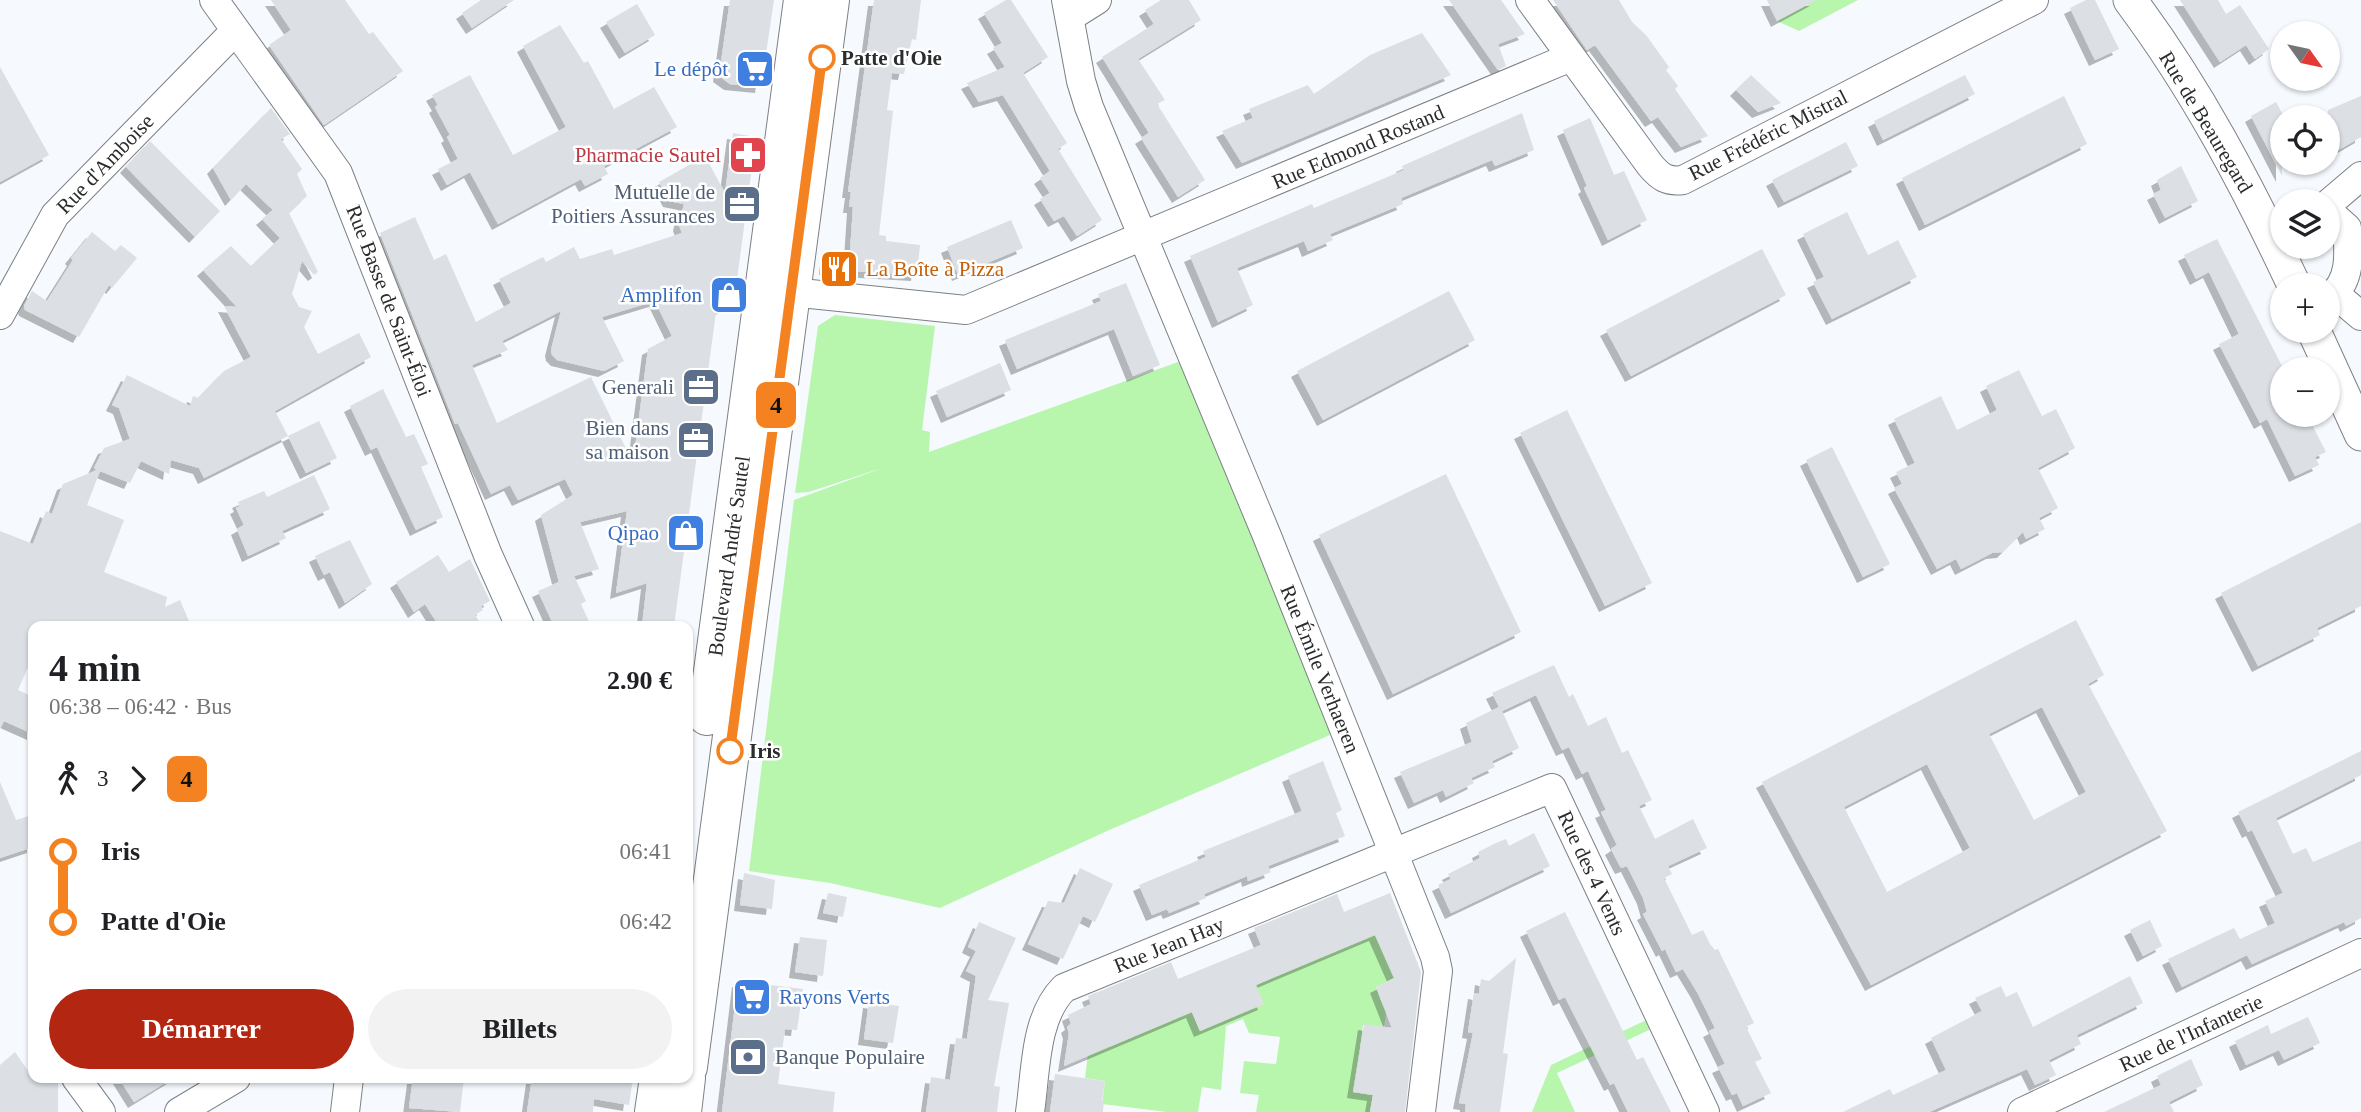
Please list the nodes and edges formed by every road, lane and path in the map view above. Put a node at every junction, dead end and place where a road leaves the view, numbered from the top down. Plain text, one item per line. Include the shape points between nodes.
1 (214, 0) edge
2 (803, 0) edge
3 (830, 0) edge
4 (1097, 0) edge
5 (1530, 0) edge
6 (2034, 0) edge
7 (2130, 0) edge
8 (1068, 8) edge
9 (235, 31) junction
10 (1571, 57) junction
11 (2361, 176) edge
12 (2340, 194) edge
13 (2270, 211) edge
14 (2345, 221) edge
15 (1145, 237) junction
16 (2355, 266) edge
17 (2340, 285) edge
18 (792, 292) junction
19 (2340, 302) edge
20 (0, 315) edge
21 (2361, 316) edge
22 (2319, 343) edge
23 (2361, 434) edge
24 (518, 621) edge
25 (693, 825) edge
26 (1395, 853) junction
27 (2361, 953) edge
28 (693, 1030) edge
29 (80, 1083) edge
30 (228, 1083) edge
31 (348, 1083) edge
32 (658, 1083) edge
33 (685, 1083) edge
34 (101, 1112) edge
35 (179, 1112) edge
36 (345, 1112) edge
37 (654, 1112) edge
38 (682, 1112) edge
39 (1030, 1112) edge
40 (1421, 1112) edge
41 (1705, 1112) edge
42 (2022, 1112) edge

1 - 9 street, Rue Basse de Saint-Éloi
2 - 25 main road, Boulevard André Sautel
3 - 18 main road, Boulevard André Sautel
4 - 8 street
5 - 10 street, Rue Frédéric Mistral
6 - 10 street, Rue Frédéric Mistral via 1672,182 1659,176
7 - 13 street, Rue de Beauregard
8 - 15 street, Rue Émile Verhaeren via 1085,94
9 - 20 street, Rue d'Amboise via 55,215
9 - 24 street, Rue Basse de Saint-Éloi via 338,173
10 - 15 street, Rue Edmond Rostand
11 - 12 street
14 - 16 street
15 - 18 street, Rue Edmond Rostand via 967,310
15 - 26 street, Rue Émile Verhaeren
16 - 17 street
18 - 28 main road, Boulevard André Sautel
19 - 21 street
22 - 23 street
26 - 39 street, Rue Jean Hay via 1064,988 1051,1001 1044,1021
26 - 40 street, Rue Émile Verhaeren via 1438,971
26 - 41 street, Rue des 4 Vents via 1552,788
27 - 42 street, Rue de l'Infanterie
29 - 34 street
30 - 35 street
31 - 36 street
32 - 37 main road
33 - 38 main road

